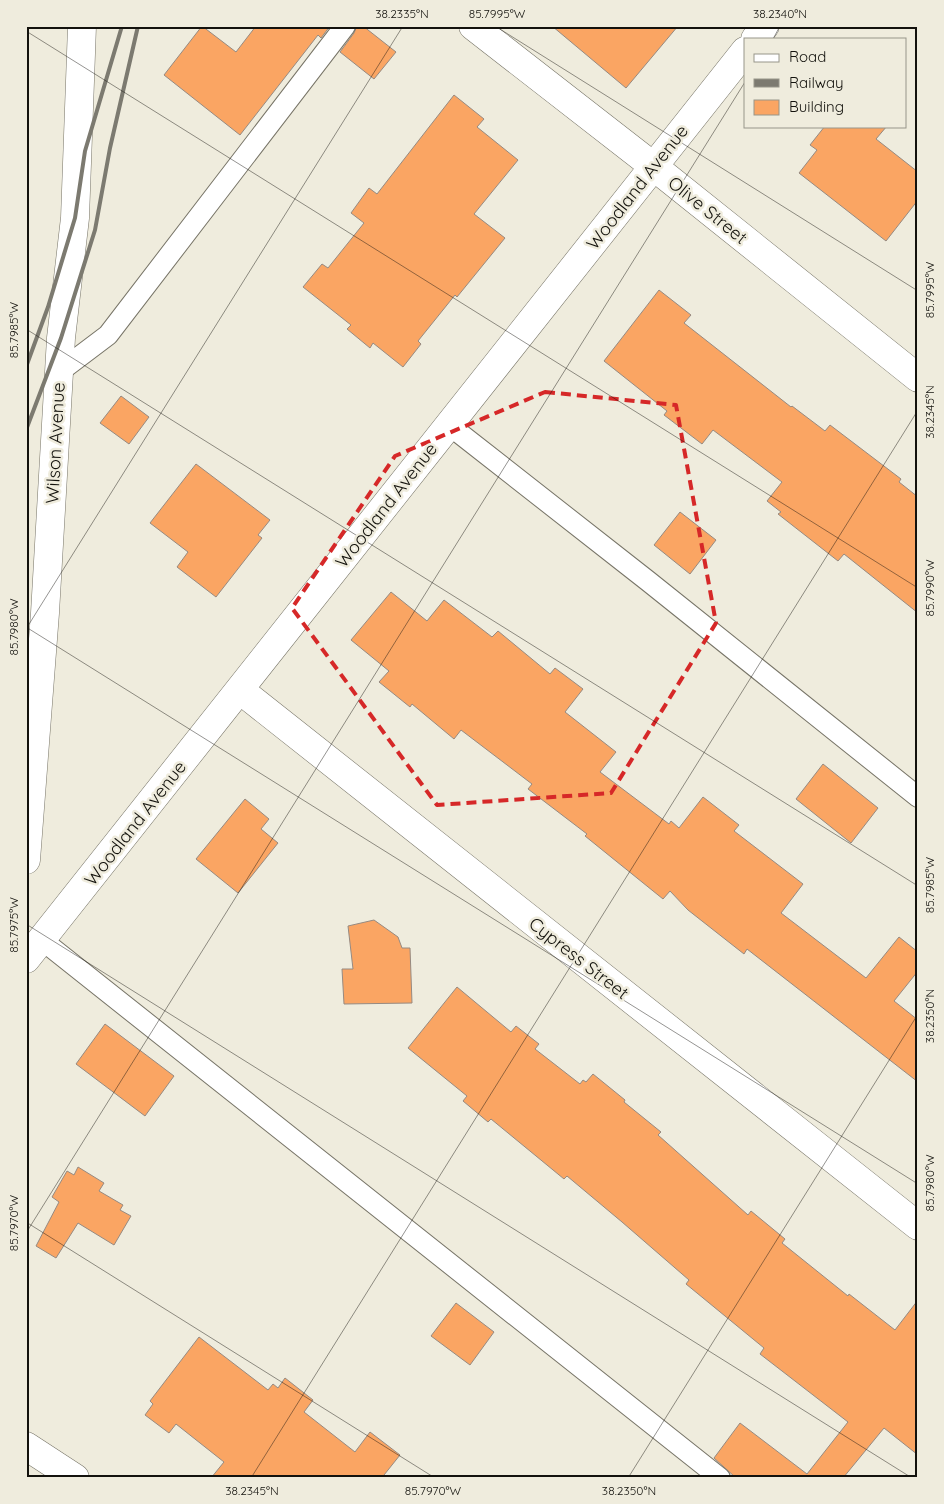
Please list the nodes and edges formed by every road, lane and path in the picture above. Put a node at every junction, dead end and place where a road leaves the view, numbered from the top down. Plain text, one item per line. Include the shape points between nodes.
1 (82, 26) edge
2 (345, 26) edge
3 (472, 26) edge
4 (765, 26) edge
5 (756, 38) edge
6 (744, 52) edge
7 (653, 166) junction
8 (59, 372) junction
9 (918, 378) edge
10 (449, 426) junction
11 (240, 690) junction
12 (918, 797) edge
13 (26, 860) edge
14 (34, 950) edge
15 (918, 1226) edge
16 (26, 1446) edge
17 (75, 1478) edge
18 (720, 1478) edge

1 - 8 street, Wilson Avenue via 75,218
2 - 8 lane via 108,335
3 - 7 street, Olive Street
4 - 5 street
6 - 7 street, Woodland Avenue
7 - 9 street, Olive Street
7 - 10 street, Woodland Avenue
8 - 13 street, Wilson Avenue
10 - 11 street, Woodland Avenue
10 - 12 lane
11 - 14 street, Woodland Avenue
11 - 15 street, Cypress Street
14 - 18 lane
16 - 17 street

